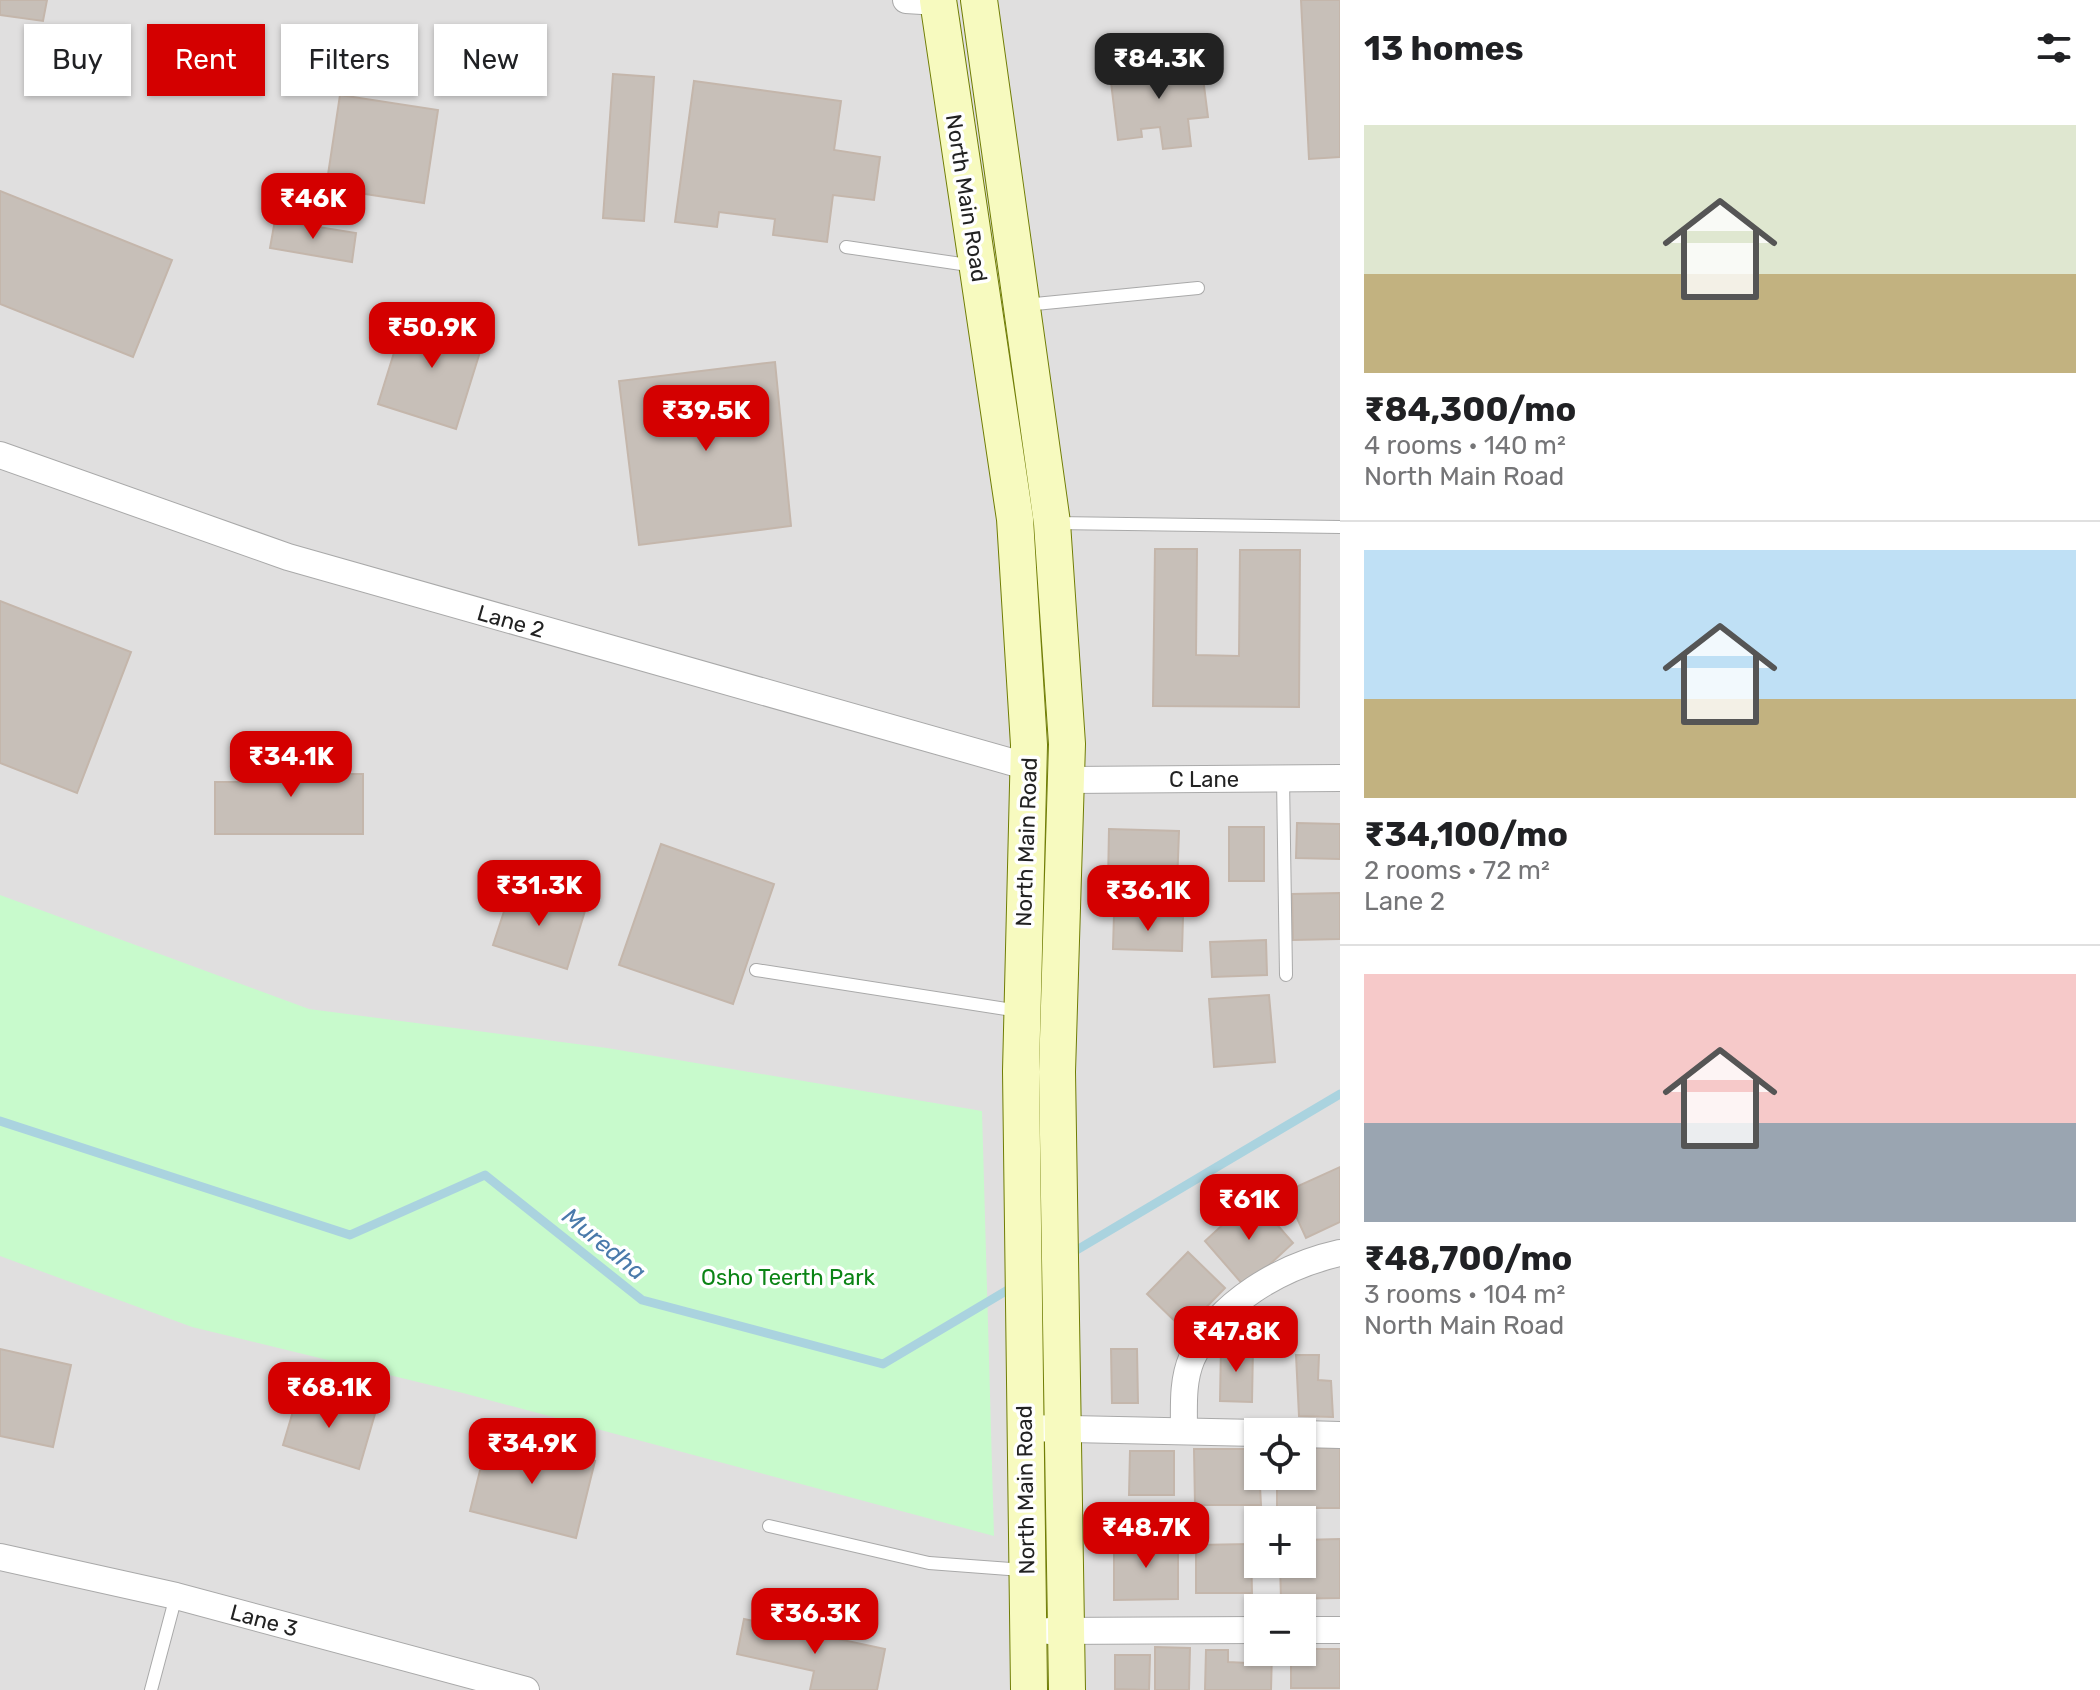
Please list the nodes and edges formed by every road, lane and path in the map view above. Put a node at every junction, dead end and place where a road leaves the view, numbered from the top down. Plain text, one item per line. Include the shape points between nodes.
1 (979, 0) edge
2 (986, 0) edge
3 (927, 1) edge
4 (846, 247) dead end
5 (978, 267) junction
6 (1198, 288) dead end
7 (1021, 306) junction
8 (0, 455) edge
9 (1033, 521) junction
10 (1340, 527) edge
11 (1029, 767) junction
12 (1283, 778) junction
13 (1340, 778) edge
14 (1068, 780) junction
15 (756, 970) dead end
16 (1286, 975) dead end
17 (1022, 1011) junction
18 (1340, 1253) edge
19 (1063, 1427) junction
20 (1024, 1428) junction
21 (1184, 1431) junction
22 (1244, 1433) edge
23 (1316, 1434) edge
24 (1340, 1435) edge
25 (769, 1526) dead end
26 (0, 1557) edge
27 (1026, 1571) junction
28 (176, 1596) junction
29 (1066, 1630) junction
30 (1244, 1630) edge
31 (1316, 1630) edge
32 (1340, 1630) edge
33 (1029, 1632) junction
34 (151, 1690) edge
35 (526, 1690) edge
36 (1029, 1690) edge
37 (1067, 1690) edge

1 - 2 street
1 - 7 main road, North Main Road
3 - 5 main road, North Main Road
4 - 5 lane
5 - 9 main road, North Main Road
6 - 7 lane
7 - 9 main road, North Main Road
8 - 11 street, Lane 2 via 288,557
9 - 10 lane
9 - 11 main road, North Main Road
9 - 14 main road, North Main Road
11 - 17 main road, North Main Road
12 - 13 street, C Lane
12 - 14 street, C Lane
12 - 16 lane
14 - 19 main road, North Main Road via 1057,1072
15 - 17 lane
17 - 20 main road, North Main Road
18 - 21 street via 1268,1280 1214,1321 1188,1373
19 - 20 street
19 - 21 street
19 - 29 main road, North Main Road
20 - 27 main road, North Main Road
21 - 22 street
23 - 24 street
25 - 27 lane via 929,1563
26 - 28 street, Lane 3
27 - 33 main road, North Main Road
28 - 34 lane
28 - 35 street, Lane 3
29 - 30 street
29 - 33 street
29 - 37 main road, North Main Road
31 - 32 street
33 - 36 main road, North Main Road

